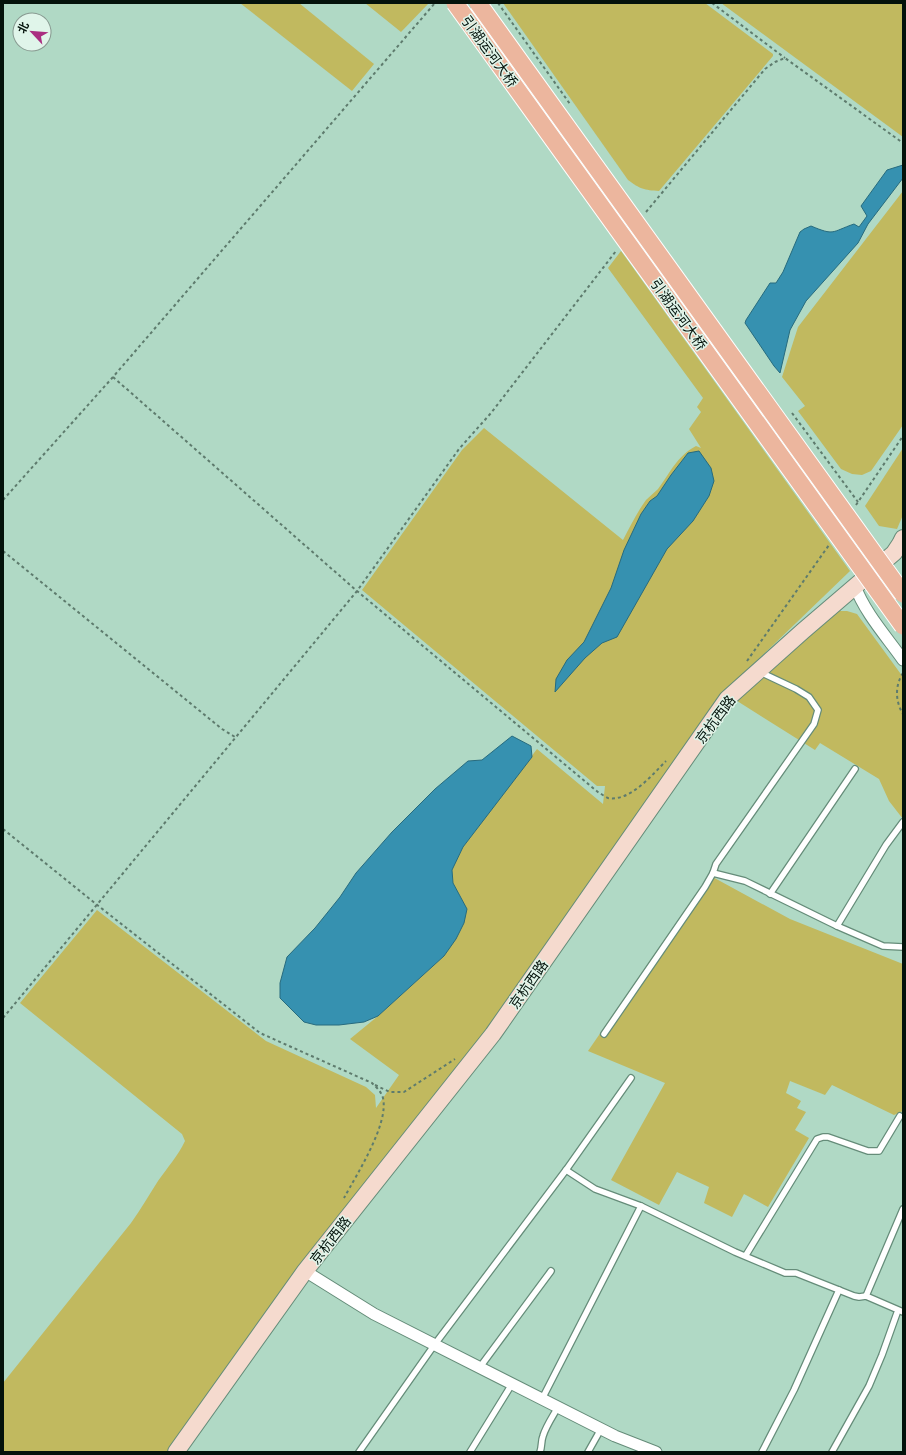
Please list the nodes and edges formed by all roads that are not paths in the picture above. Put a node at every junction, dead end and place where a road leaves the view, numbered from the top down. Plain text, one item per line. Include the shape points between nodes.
1 (455, 3) edge
2 (478, 3) edge
3 (903, 538) edge
4 (898, 555) edge
5 (855, 586) junction
6 (903, 594) edge
7 (903, 626) edge
8 (903, 660) edge
9 (751, 669) junction
10 (856, 769) dead end
11 (903, 822) edge
12 (713, 873) junction
13 (770, 894) junction
14 (837, 926) junction
15 (903, 947) edge
16 (604, 1034) dead end
17 (631, 1078) dead end
18 (900, 1116) dead end
19 (566, 1170) junction
20 (641, 1206) junction
21 (903, 1209) edge
22 (746, 1255) junction
23 (305, 1271) junction
24 (551, 1271) dead end
25 (839, 1290) junction
26 (866, 1296) junction
27 (900, 1313) edge
28 (435, 1344) junction
29 (480, 1367) junction
30 (512, 1384) junction
31 (542, 1399) junction
32 (558, 1407) junction
33 (601, 1429) junction
34 (176, 1452) edge
35 (359, 1452) edge
36 (470, 1452) edge
37 (540, 1452) edge
38 (588, 1452) edge
39 (656, 1452) edge
40 (762, 1452) edge
41 (832, 1452) edge

1 - 7 main road, 引湖运河大桥, bridge
2 - 6 main road, 引湖运河大桥, bridge
3 - 4 main road, 京杭西路
4 - 5 main road, 京杭西路
5 - 8 street via 858,596
5 - 9 main road, 京杭西路
9 - 12 lane via 808,697 818,710 817,716 814,724 716,864
9 - 23 main road, 京杭西路 via 727,699 493,1034
10 - 13 lane
11 - 14 lane via 886,845
12 - 13 lane via 745,881
12 - 16 lane
13 - 14 lane
14 - 15 lane via 884,946
17 - 19 lane
18 - 22 lane via 879,1151 868,1151 828,1136 817,1139
19 - 20 lane via 595,1190
19 - 28 lane
20 - 22 lane
20 - 31 lane
21 - 26 lane
22 - 25 lane via 785,1273 796,1273
23 - 28 street via 374,1314
23 - 34 main road, 京杭西路
24 - 29 lane
25 - 26 lane via 859,1297
25 - 40 lane via 794,1390
26 - 27 lane
27 - 41 lane via 869,1386
28 - 29 street
28 - 35 lane
29 - 30 street
30 - 31 street
30 - 36 lane
31 - 32 street
32 - 33 street
32 - 37 lane via 542,1438
33 - 38 lane
33 - 39 street

